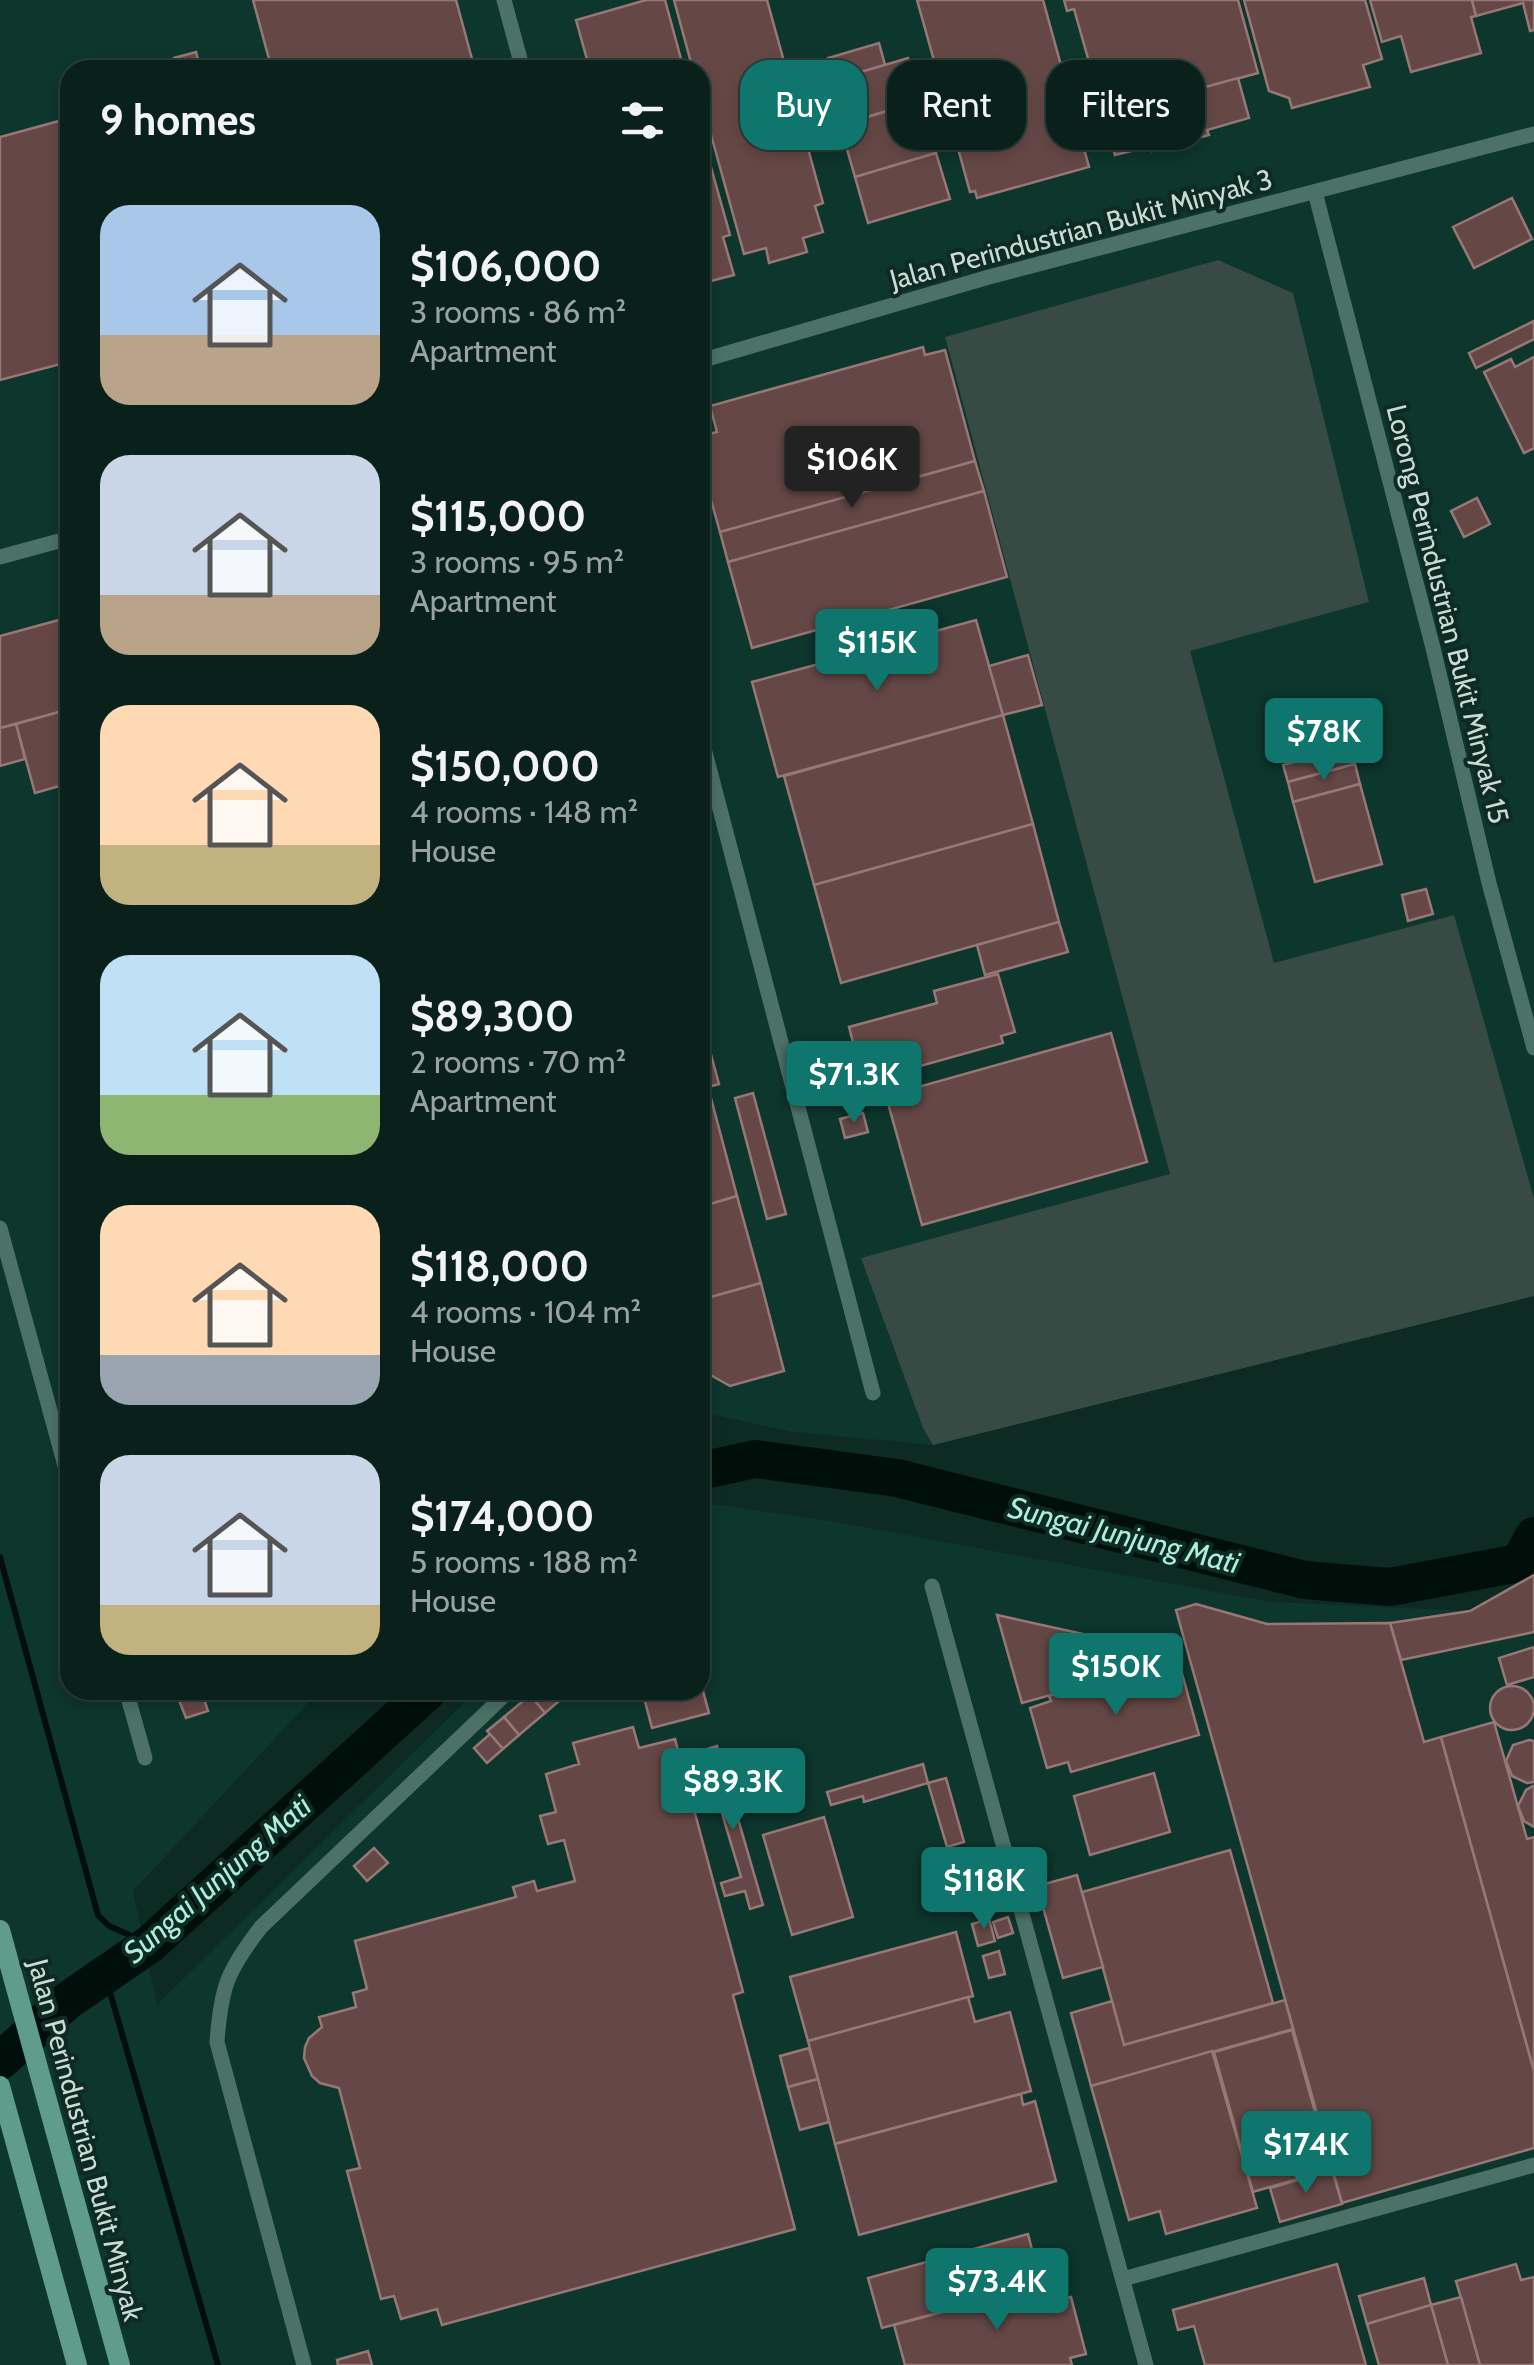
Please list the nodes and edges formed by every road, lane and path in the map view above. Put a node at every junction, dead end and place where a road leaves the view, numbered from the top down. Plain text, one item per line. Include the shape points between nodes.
1 (504, 0) edge
2 (520, 60) edge
3 (1534, 134) edge
4 (1315, 192) junction
5 (710, 358) edge
6 (60, 541) edge
7 (0, 556) edge
8 (710, 772) edge
9 (1534, 1048) edge
10 (0, 1228) edge
11 (17, 1289) junction
12 (0, 1293) edge
13 (872, 1394) dead end
14 (60, 1447) edge
15 (932, 1586) dead end
16 (129, 1700) edge
17 (500, 1700) edge
18 (145, 1758) dead end
19 (0, 1930) edge
20 (0, 2086) edge
21 (1534, 2165) edge
22 (1122, 2279) junction
23 (76, 2365) edge
24 (120, 2365) edge
25 (304, 2365) edge
26 (1146, 2365) edge

1 - 2 street
3 - 4 street, Jalan Perindustrian Bukit Minyak 3
4 - 5 street, Jalan Perindustrian Bukit Minyak 3
4 - 9 street, Lorong Perindustrian Bukit Minyak 15
6 - 7 street
8 - 13 street
10 - 11 street
11 - 12 street
11 - 14 street
15 - 22 street
16 - 18 street
17 - 25 street via 261,1928 229,1972 220,2000 217,2042
19 - 24 main road, Jalan Perindustrian Bukit Minyak
20 - 23 main road
21 - 22 street
22 - 26 street

